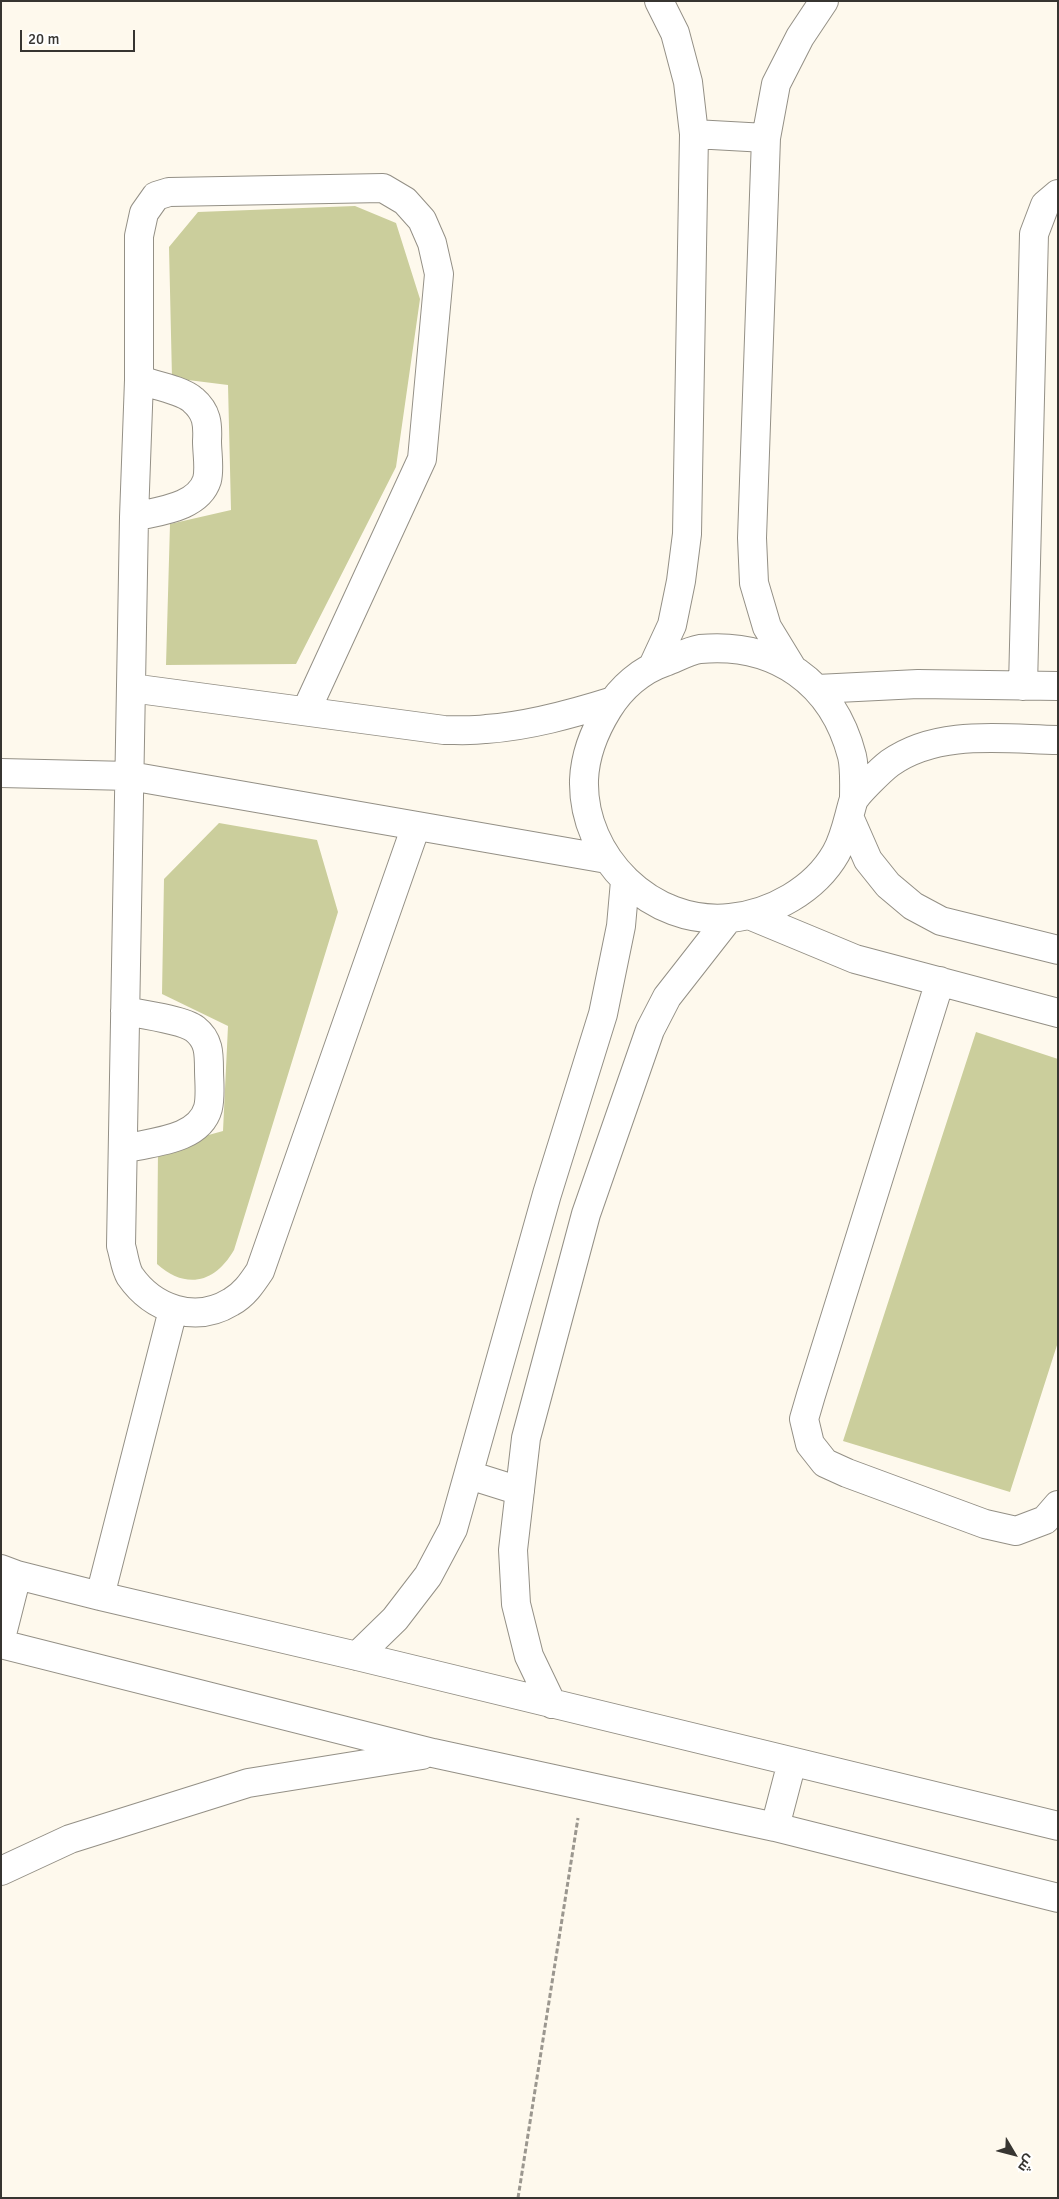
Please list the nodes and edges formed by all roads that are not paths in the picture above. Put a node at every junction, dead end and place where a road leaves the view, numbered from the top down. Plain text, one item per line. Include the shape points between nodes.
1 (659, 1) edge
2 (824, 1) edge
3 (694, 134) junction
4 (766, 138) junction
5 (1058, 194) edge
6 (139, 380) junction
7 (134, 517) junction
8 (653, 666) junction
9 (792, 668) junction
10 (1022, 686) junction
11 (1058, 686) edge
12 (131, 688) junction
13 (818, 688) junction
14 (613, 701) junction
15 (306, 712) junction
16 (1058, 740) edge
17 (1, 773) edge
18 (130, 776) junction
19 (852, 809) junction
20 (416, 826) junction
21 (607, 859) junction
22 (625, 881) junction
23 (738, 917) junction
24 (1058, 950) edge
25 (940, 982) junction
26 (126, 1011) junction
27 (1058, 1013) edge
28 (123, 1149) junction
29 (173, 1310) junction
30 (469, 1475) junction
31 (520, 1491) junction
32 (1058, 1505) edge
33 (9, 1572) edge
34 (100, 1596) junction
35 (1, 1638) edge
36 (1, 1644) edge
37 (356, 1656) junction
38 (552, 1704) junction
39 (433, 1753) junction
40 (792, 1762) junction
41 (1058, 1826) edge
42 (776, 1827) junction
43 (1, 1872) edge
44 (1058, 1898) edge

1 - 3 street via 675,33 688,82
2 - 4 street via 800,37 776,84
3 - 4 street
3 - 8 street via 687,534 672,625
4 - 9 street via 752,547 754,583 767,627
5 - 10 street via 1045,205 1034,234
6 - 7 street
6 - 7 street via 191,398 201,408 208,420 207,480 191,500
6 - 15 street via 139,236 144,213 156,196 169,192 383,188 405,201 422,220 440,274 422,459
7 - 12 street
8 - 9 street via 698,650 746,650
8 - 14 street via 631,681
9 - 13 street
10 - 11 street
10 - 13 street via 918,684
12 - 15 street
12 - 18 street
13 - 19 street via 841,721 853,759
14 - 15 street via 569,715 486,730 444,730
14 - 21 street via 598,725 584,779 586,807 594,834
16 - 19 street via 958,739 923,747 890,763
17 - 18 street
18 - 20 street
18 - 26 street
19 - 23 street via 835,854 813,882 783,903
19 - 24 street via 868,860 888,885 913,906 941,921
20 - 21 street
20 - 29 street via 260,1271 248,1288 220,1308 194,1313
21 - 22 street
22 - 23 street via 647,898 673,910 700,917
22 - 30 street via 621,926 603,1014 547,1194
23 - 25 street via 855,958
23 - 31 street via 667,997 650,1030 586,1214 526,1438
25 - 27 street
25 - 32 street via 804,1419 810,1444 825,1463 985,1524 1016,1531 1045,1520
26 - 28 street
26 - 28 street via 194,1027 210,1050 208,1107 202,1120 180,1135
28 - 29 street via 122,1246 129,1274 148,1296
29 - 34 street
30 - 31 street
30 - 37 street via 453,1529 428,1576 395,1619
31 - 38 street via 513,1550 516,1604 529,1656
33 - 34 street
33 - 35 street
34 - 37 street
36 - 39 street
37 - 38 street
38 - 40 street
39 - 42 street
39 - 43 street via 248,1783 70,1839
40 - 41 street
40 - 42 street
42 - 44 street

